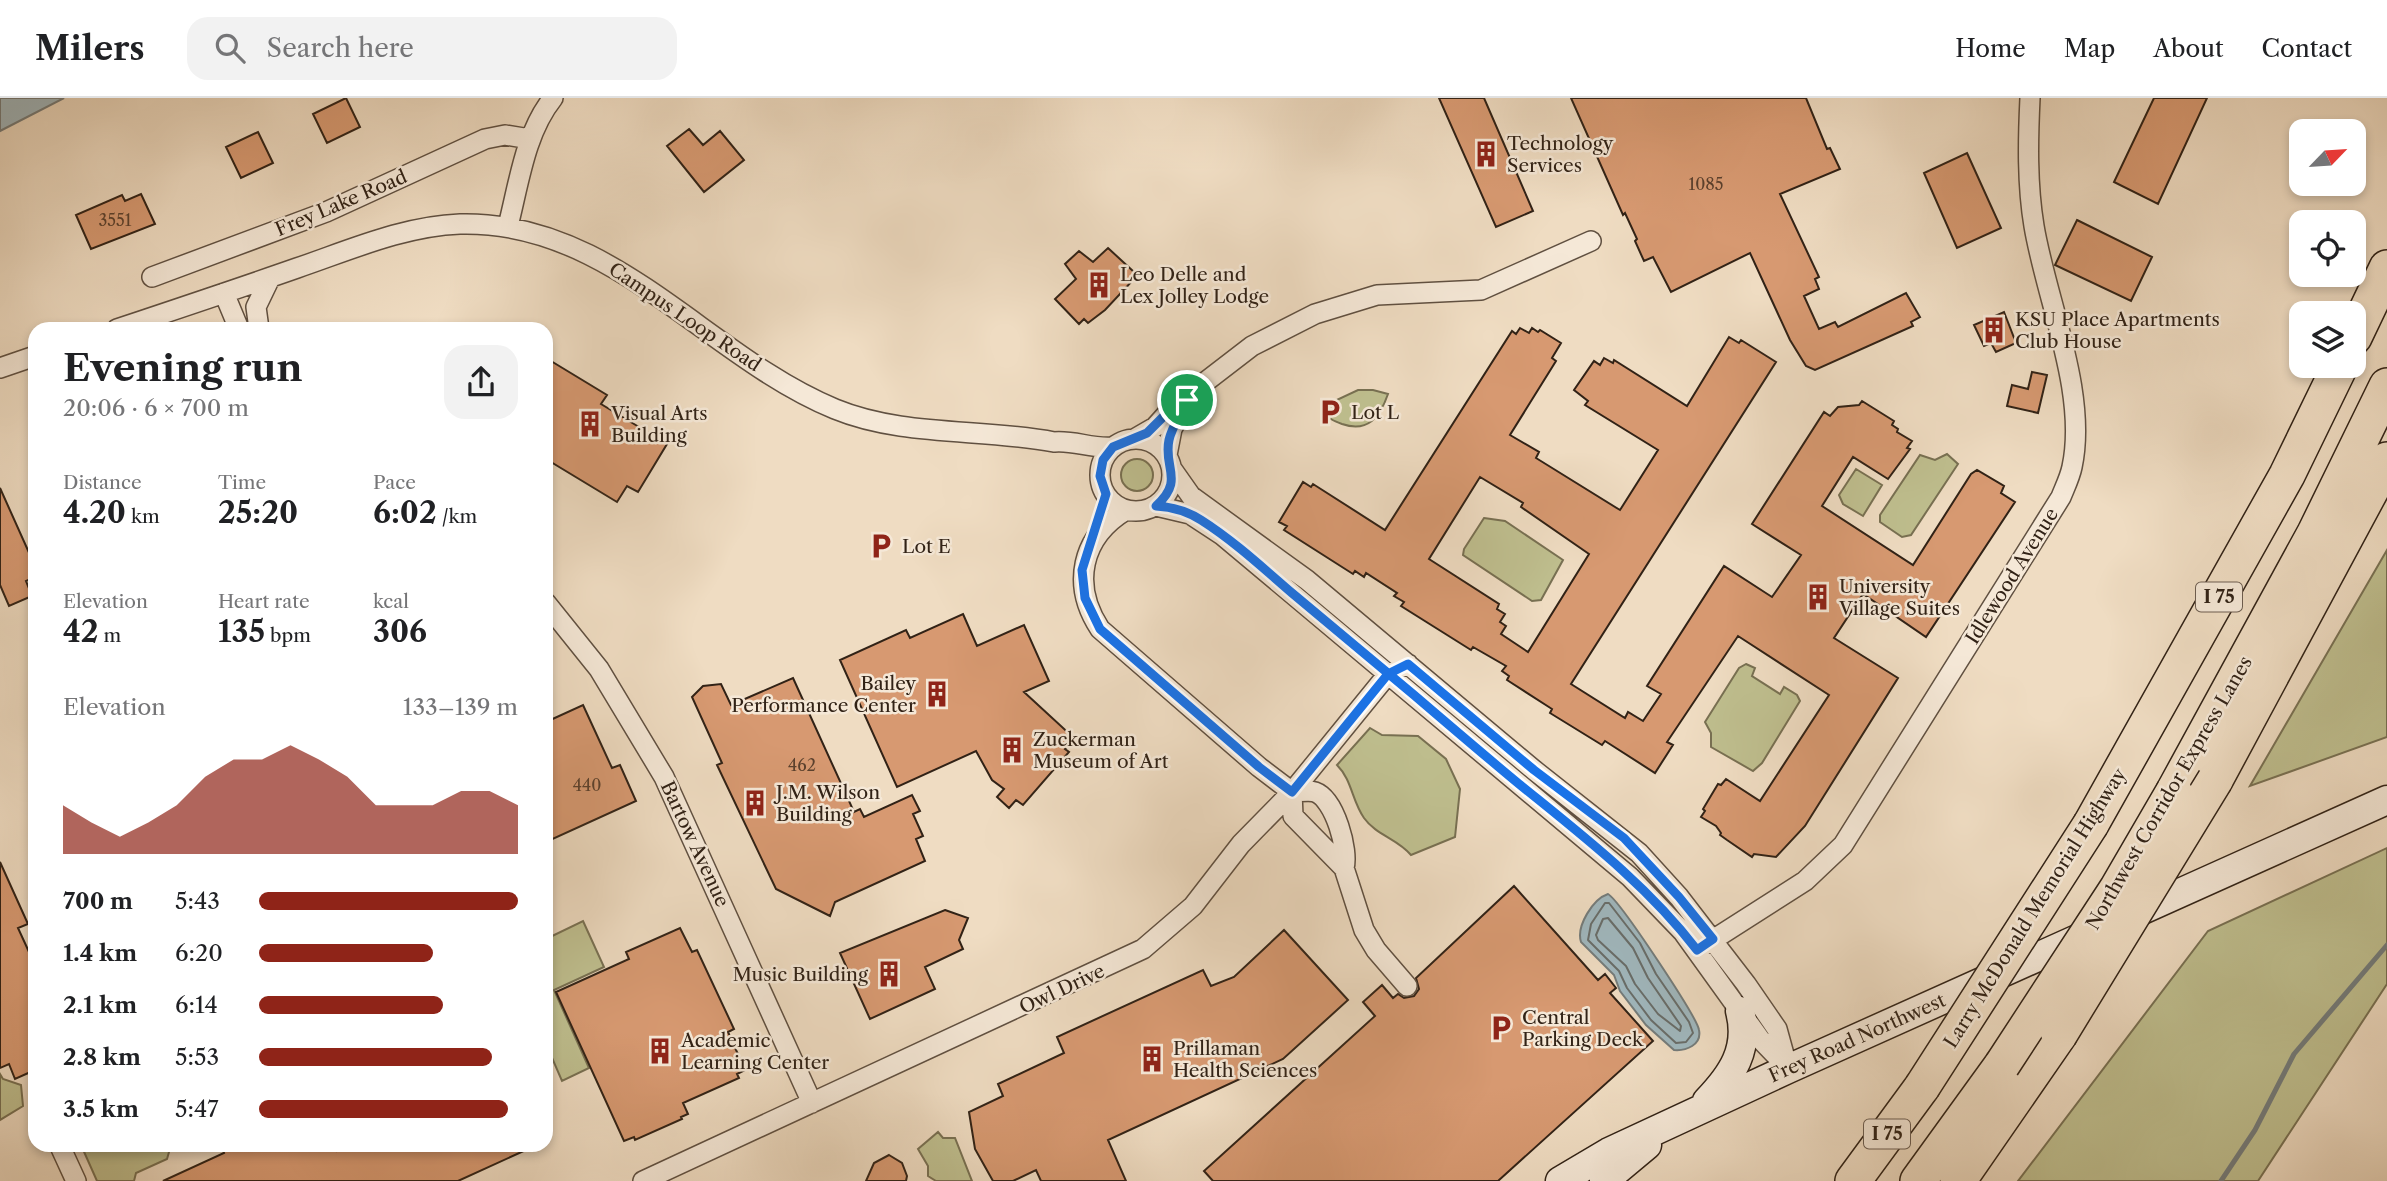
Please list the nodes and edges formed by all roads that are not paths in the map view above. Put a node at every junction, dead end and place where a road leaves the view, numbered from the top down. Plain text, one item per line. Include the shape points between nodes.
1 (553, 98) edge
2 (2030, 98) edge
3 (530, 139) junction
4 (508, 226) junction
5 (1591, 241) dead end
6 (2387, 268) edge
7 (152, 277) dead end
8 (270, 278) junction
9 (223, 293) junction
10 (2366, 312) edge
11 (138, 322) edge
12 (236, 322) edge
13 (258, 322) edge
14 (28, 358) edge
15 (0, 368) edge
16 (2334, 378) edge
17 (2387, 386) edge
18 (1187, 400) junction
19 (1136, 438) junction
20 (1054, 443) junction
21 (1113, 447) junction
22 (2387, 460) edge
23 (1170, 462) junction
24 (1103, 485) junction
25 (1156, 506) junction
26 (1126, 510) junction
27 (1093, 538) junction
28 (553, 612) edge
29 (1408, 664) junction
30 (1388, 674) junction
31 (1292, 792) junction
32 (2387, 800) edge
33 (1344, 868) junction
34 (1705, 944) junction
35 (1407, 986) dead end
36 (1740, 1011) junction
37 (1788, 1069) junction
38 (813, 1103) junction
39 (1686, 1117) junction
40 (63, 1152) edge
41 (76, 1181) edge
42 (643, 1181) edge
43 (1560, 1181) edge
44 (1604, 1181) edge
45 (1853, 1181) edge
46 (1918, 1181) edge
47 (1958, 1181) edge

1 - 3 street
2 - 34 street, Idlewood Avenue via 2028,181 2034,225 2074,410 2072,467 2061,497 1843,845 1805,881
3 - 4 street
3 - 7 street, Frey Lake Road via 505,135 485,139 326,212
4 - 8 street, Campus Loop Road via 461,224 399,233
4 - 20 street, Campus Loop Road via 611,266 797,390 851,415
5 - 18 street via 1481,290 1386,294 1331,308 1252,346
6 - 10 highway
8 - 9 street, Campus Loop Road
8 - 13 street via 256,307
9 - 11 street, Campus Loop Road
9 - 12 street
14 - 15 street
16 - 45 highway, Larry McDonald Memorial Highway / I 75, bridge via 2287,475 2091,824 1922,1087
17 - 46 highway, Northwest Corridor Express Lanes, bridge via 2315,533 2174,791 2002,1065
18 - 19 street
18 - 23 street via 1172,429
19 - 21 street
19 - 23 street via 1154,443
20 - 21 street, Campus Loop Road via 1068,440
20 - 24 street, Campus Loop Road via 1087,461
21 - 24 street via 1103,460
22 - 47 highway, bridge via 2215,780 2059,1035
23 - 25 street via 1170,489
23 - 29 street via 1191,496 1307,580
24 - 26 street
24 - 27 street
25 - 26 street
25 - 30 street via 1190,514 1222,535
26 - 27 street
27 - 31 street via 1082,579 1089,610 1100,629
28 - 38 street, Bartow Avenue via 599,669 664,777
29 - 30 street
29 - 34 street via 1534,770 1624,838 1679,897
30 - 31 street, Owl Drive
30 - 34 street via 1604,853
31 - 33 street via 1293,816
31 - 33 street via 1316,792 1322,798 1344,840 1348,856
31 - 38 street, Owl Drive via 1241,844 1193,906 1143,949
32 - 37 main road, Frey Road Northwest
33 - 35 street via 1364,930
34 - 36 street
34 - 37 street via 1777,1029
36 - 37 street
36 - 39 main road via 1743,1037 1737,1063
37 - 39 main road, Frey Road Northwest
38 - 42 street, Owl Drive
39 - 43 main road, Frey Road Northwest via 1609,1152
39 - 44 main road, Frey Road Northwest
40 - 41 street

